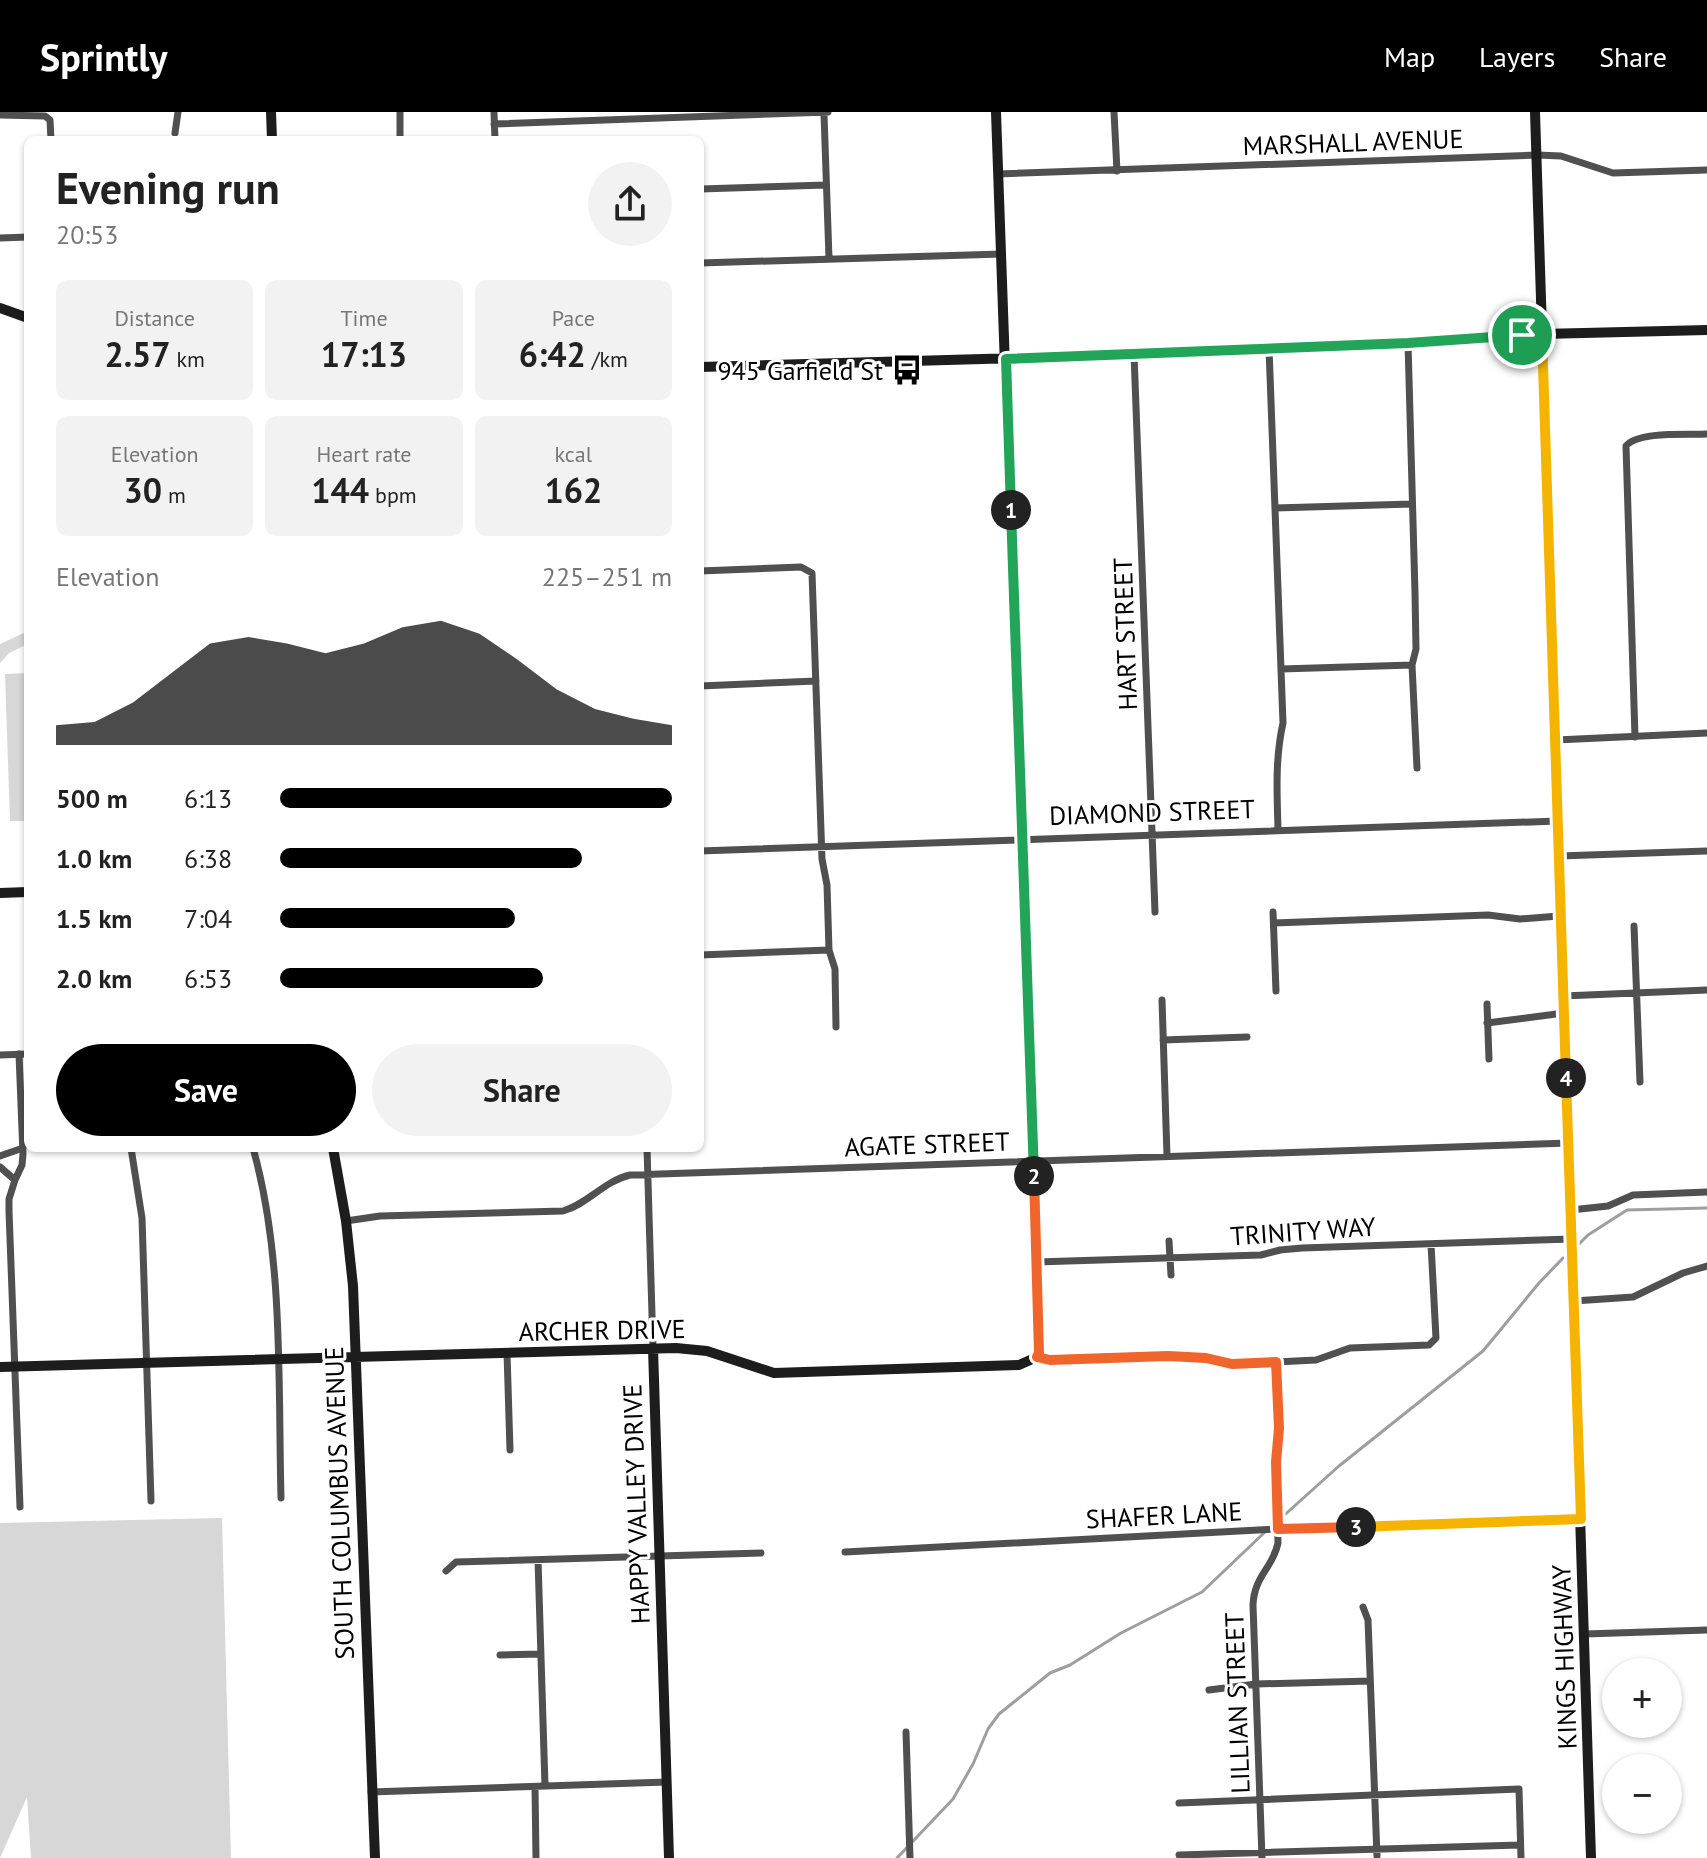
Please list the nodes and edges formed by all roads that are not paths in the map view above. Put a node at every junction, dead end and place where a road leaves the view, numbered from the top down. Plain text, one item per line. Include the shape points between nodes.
1 (178, 112) edge
2 (271, 112) edge
3 (400, 112) edge
4 (494, 112) edge
5 (996, 112) edge
6 (1114, 112) edge
7 (1535, 112) edge
8 (826, 113) edge
9 (0, 115) edge
10 (494, 124) junction
11 (175, 133) dead end
12 (50, 136) edge
13 (272, 136) edge
14 (400, 136) edge
15 (495, 136) edge
16 (1537, 155) junction
17 (1707, 170) edge
18 (1117, 171) junction
19 (998, 174) junction
20 (826, 185) junction
21 (704, 189) edge
22 (24, 237) edge
23 (0, 238) edge
24 (1002, 254) junction
25 (829, 258) junction
26 (704, 263) edge
27 (0, 308) edge
28 (24, 317) edge
29 (1707, 330) edge
30 (1542, 334) junction
31 (1408, 343) junction
32 (1269, 348) junction
33 (1134, 354) junction
34 (1006, 359) junction
35 (704, 367) edge
36 (1707, 434) edge
37 (1412, 504) junction
38 (1275, 508) junction
39 (704, 571) edge
40 (1412, 665) junction
41 (1281, 669) junction
42 (816, 681) junction
43 (704, 686) edge
44 (1707, 733) edge
45 (1635, 737) junction
46 (1556, 740) junction
47 (1417, 768) dead end
48 (1558, 821) junction
49 (1278, 829) junction
50 (1152, 834) junction
51 (1023, 840) junction
52 (822, 846) junction
53 (704, 851) edge
54 (1707, 851) edge
55 (1559, 856) junction
56 (24, 892) edge
57 (0, 893) edge
58 (1155, 912) dead end
59 (1273, 912) dead end
60 (1559, 916) junction
61 (1274, 923) junction
62 (1634, 926) dead end
63 (829, 950) junction
64 (704, 955) edge
65 (1707, 990) edge
66 (1276, 991) dead end
67 (1638, 993) junction
68 (1563, 996) junction
69 (1162, 1000) dead end
70 (1487, 1004) dead end
71 (1564, 1013) junction
72 (1487, 1023) junction
73 (836, 1027) dead end
74 (1247, 1037) dead end
75 (1163, 1040) junction
76 (23, 1054) edge
77 (0, 1055) edge
78 (1489, 1059) dead end
79 (1640, 1082) dead end
80 (1569, 1143) junction
81 (23, 1148) junction
82 (132, 1152) edge
83 (254, 1152) edge
84 (334, 1152) edge
85 (647, 1152) edge
86 (0, 1156) edge
87 (1167, 1156) junction
88 (1033, 1160) junction
89 (0, 1167) edge
90 (647, 1174) junction
91 (15, 1180) junction
92 (1707, 1192) edge
93 (1571, 1210) junction
94 (346, 1221) junction
95 (1571, 1239) junction
96 (1169, 1241) dead end
97 (1431, 1244) junction
98 (1170, 1258) junction
99 (1036, 1262) junction
100 (1707, 1266) edge
101 (1171, 1275) dead end
102 (1574, 1301) junction
103 (653, 1348) junction
104 (507, 1353) junction
105 (1037, 1357) junction
106 (357, 1358) junction
107 (277, 1360) junction
108 (1276, 1362) junction
109 (147, 1364) junction
110 (0, 1367) edge
111 (15, 1367) junction
112 (510, 1450) dead end
113 (281, 1498) dead end
114 (151, 1501) dead end
115 (20, 1507) dead end
116 (1581, 1519) junction
117 (1278, 1529) junction
118 (845, 1552) dead end
119 (761, 1553) dead end
120 (660, 1556) junction
121 (538, 1560) junction
122 (446, 1571) dead end
123 (1363, 1607) dead end
124 (1707, 1630) edge
125 (1585, 1634) junction
126 (541, 1654) junction
127 (500, 1655) dead end
128 (1370, 1681) junction
129 (1256, 1684) junction
130 (1209, 1690) dead end
131 (906, 1732) dead end
132 (667, 1782) junction
133 (545, 1786) junction
134 (535, 1787) junction
135 (371, 1792) junction
136 (1375, 1795) junction
137 (1260, 1800) junction
138 (1179, 1803) dead end
139 (1520, 1845) junction
140 (1377, 1853) junction
141 (1179, 1855) dead end
142 (1262, 1855) edge
143 (375, 1858) edge
144 (536, 1858) edge
145 (669, 1858) edge
146 (910, 1858) edge
147 (1521, 1858) edge
148 (1591, 1858) edge

1 - 11 street
2 - 13 street
3 - 14 street
4 - 10 street
5 - 19 street
6 - 18 street
7 - 16 street, KINGS HIGHWAY
8 - 10 street
8 - 20 street
9 - 12 street via 48,117
10 - 15 street
16 - 17 street, MARSHALL AVENUE via 1561,156 1613,173
16 - 18 street, MARSHALL AVENUE
16 - 30 street, KINGS HIGHWAY
18 - 19 street, MARSHALL AVENUE
19 - 24 street
20 - 21 street
20 - 25 street
22 - 23 street
24 - 25 street
24 - 34 street
25 - 26 street
27 - 28 street
29 - 30 street
30 - 31 street
30 - 46 street, KINGS HIGHWAY
31 - 32 street
31 - 37 street
32 - 33 street
32 - 38 street
33 - 34 street
33 - 50 street, HART STREET
34 - 35 street
34 - 51 street
36 - 45 street via 1644,437 1629,441 1625,453
37 - 38 street
37 - 40 street
38 - 41 street
39 - 42 street via 810,570
40 - 41 street
40 - 47 street
41 - 49 street
42 - 43 street
42 - 52 street
44 - 45 street
45 - 46 street
46 - 48 street, KINGS HIGHWAY
48 - 49 street, DIAMOND STREET
48 - 55 street, KINGS HIGHWAY
49 - 50 street, DIAMOND STREET
50 - 51 street, DIAMOND STREET
50 - 58 street, HART STREET
51 - 52 street, DIAMOND STREET
51 - 88 street
52 - 53 street, DIAMOND STREET
52 - 63 street
54 - 55 street
55 - 60 street, KINGS HIGHWAY
56 - 57 street
59 - 61 street
60 - 61 street
60 - 68 street, KINGS HIGHWAY
61 - 66 street
62 - 67 street
63 - 64 street
63 - 73 street via 835,969
65 - 67 street
67 - 68 street
67 - 79 street
68 - 71 street, KINGS HIGHWAY
69 - 75 street
70 - 72 street
71 - 72 street
71 - 80 street, KINGS HIGHWAY
72 - 78 street
74 - 75 street
75 - 87 street
76 - 77 street
76 - 81 street
80 - 87 street, AGATE STREET
80 - 93 street, KINGS HIGHWAY
81 - 86 street
81 - 91 street
82 - 109 street via 142,1218
83 - 107 street via 267,1224
84 - 94 street, SOUTH COLUMBUS AVENUE
85 - 90 street, HAPPY VALLEY DRIVE
87 - 88 street, AGATE STREET
88 - 90 street, AGATE STREET
88 - 99 street
89 - 91 street
90 - 94 street, AGATE STREET via 615,1179 563,1211
90 - 103 street, HAPPY VALLEY DRIVE
91 - 111 street via 9,1199
92 - 93 street via 1633,1195 1608,1206
93 - 95 street, KINGS HIGHWAY
94 - 106 street, SOUTH COLUMBUS AVENUE
95 - 97 street, TRINITY WAY
95 - 102 street, KINGS HIGHWAY
96 - 98 street
97 - 98 street, TRINITY WAY
97 - 108 street, ARCHER DRIVE via 1434,1341 1429,1345 1350,1348 1316,1360
98 - 99 street, TRINITY WAY
98 - 101 street
99 - 105 street
100 - 102 street via 1633,1297
102 - 116 street, KINGS HIGHWAY
103 - 104 street, ARCHER DRIVE
103 - 105 street, ARCHER DRIVE via 707,1351 774,1373 1019,1365
103 - 120 street, HAPPY VALLEY DRIVE
104 - 106 street, ARCHER DRIVE
104 - 112 street
105 - 108 street, ARCHER DRIVE via 1189,1356 1232,1364
106 - 107 street, ARCHER DRIVE
106 - 135 street, SOUTH COLUMBUS AVENUE
107 - 109 street, ARCHER DRIVE
107 - 113 street
108 - 117 street, LILLIAN STREET
109 - 111 street, ARCHER DRIVE
109 - 114 street
110 - 111 street, ARCHER DRIVE
111 - 115 street
116 - 117 street, SHAFER LANE
116 - 125 street, KINGS HIGHWAY
117 - 118 street, SHAFER LANE
117 - 129 street, LILLIAN STREET via 1276,1555 1253,1593
119 - 120 street
120 - 121 street
120 - 132 street, HAPPY VALLEY DRIVE
121 - 122 street via 456,1562
121 - 126 street
123 - 128 street
124 - 125 street
125 - 148 street, KINGS HIGHWAY
126 - 127 street
126 - 133 street
128 - 129 street
128 - 136 street
129 - 130 street
129 - 137 street, LILLIAN STREET
131 - 146 street
132 - 133 street
132 - 145 street, HAPPY VALLEY DRIVE
133 - 134 street
134 - 135 street
134 - 144 street
135 - 143 street, SOUTH COLUMBUS AVENUE
136 - 137 street
136 - 139 street via 1519,1789
136 - 140 street
137 - 138 street
137 - 142 street, LILLIAN STREET
139 - 140 street
139 - 147 street
140 - 142 street
141 - 142 street

